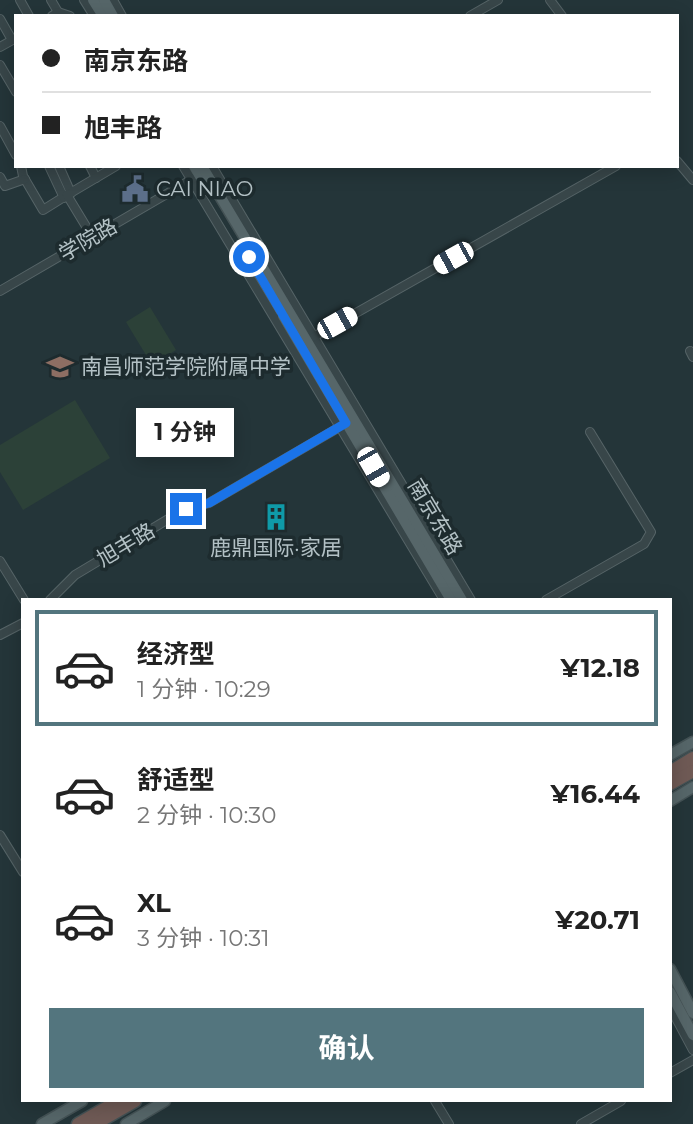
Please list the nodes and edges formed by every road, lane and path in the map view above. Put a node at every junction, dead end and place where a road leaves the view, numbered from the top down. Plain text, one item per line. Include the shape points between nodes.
1 (51, 0) edge
2 (498, 0) edge
3 (55, 14) edge
4 (474, 14) edge
5 (0, 19) edge
6 (14, 39) edge
7 (0, 47) edge
8 (0, 65) edge
9 (14, 89) edge
10 (0, 126) edge
11 (14, 151) edge
12 (679, 162) edge
13 (22, 168) edge
14 (50, 168) edge
15 (60, 168) edge
16 (91, 168) edge
17 (113, 168) edge
18 (612, 168) edge
19 (202, 170) edge
20 (0, 177) edge
21 (96, 178) junction
22 (25, 179) junction
23 (693, 180) edge
24 (67, 195) junction
25 (87, 228) dead end
26 (0, 290) edge
27 (310, 338) junction
28 (346, 423) junction
29 (590, 432) dead end
30 (0, 561) edge
31 (22, 598) edge
32 (52, 598) edge
33 (443, 598) edge
34 (450, 598) edge
35 (461, 598) edge
36 (470, 598) edge
37 (550, 598) edge
38 (21, 623) edge
39 (0, 635) edge
40 (693, 742) edge
41 (672, 754) edge
42 (693, 758) edge
43 (672, 771) edge
44 (693, 771) edge
45 (672, 783) edge
46 (693, 787) edge
47 (672, 800) edge
48 (0, 835) edge
49 (21, 869) edge
50 (672, 968) edge
51 (672, 971) edge
52 (672, 996) edge
53 (693, 1002) edge
54 (672, 1011) edge
55 (693, 1013) edge
56 (693, 1035) edge
57 (693, 1050) edge
58 (693, 1060) edge
59 (672, 1072) edge
60 (80, 1102) edge
61 (116, 1102) edge
62 (133, 1102) edge
63 (163, 1102) edge
64 (436, 1102) edge
65 (619, 1102) edge
66 (43, 1124) edge
67 (78, 1124) edge
68 (95, 1124) edge
69 (126, 1124) edge
70 (449, 1124) edge
71 (581, 1124) edge

1 - 3 street
2 - 4 street
5 - 6 street
6 - 7 street
8 - 9 street
10 - 11 street
12 - 23 street
13 - 22 street
14 - 24 street
15 - 24 street
16 - 21 street
17 - 21 street
18 - 27 street
19 - 26 street, 学院路
19 - 27 main road, 南京东路
19 - 28 main road, 南京东路
20 - 22 street via 5,186
21 - 24 street
22 - 24 street via 43,210
24 - 25 street
27 - 28 main road, 南京东路
27 - 36 street
28 - 32 street, 旭丰路 via 86,568
28 - 33 street
28 - 34 main road, 南京东路
28 - 35 main road, 南京东路
29 - 37 street via 651,532 644,544
30 - 31 street
38 - 39 street
40 - 41 main road
42 - 43 highway
44 - 45 highway
46 - 47 main road
48 - 49 street
50 - 53 street
51 - 55 main road
52 - 56 main road
54 - 57 street
58 - 59 street
60 - 66 main road
61 - 67 highway
62 - 68 highway
63 - 69 main road
64 - 70 street
65 - 71 street

